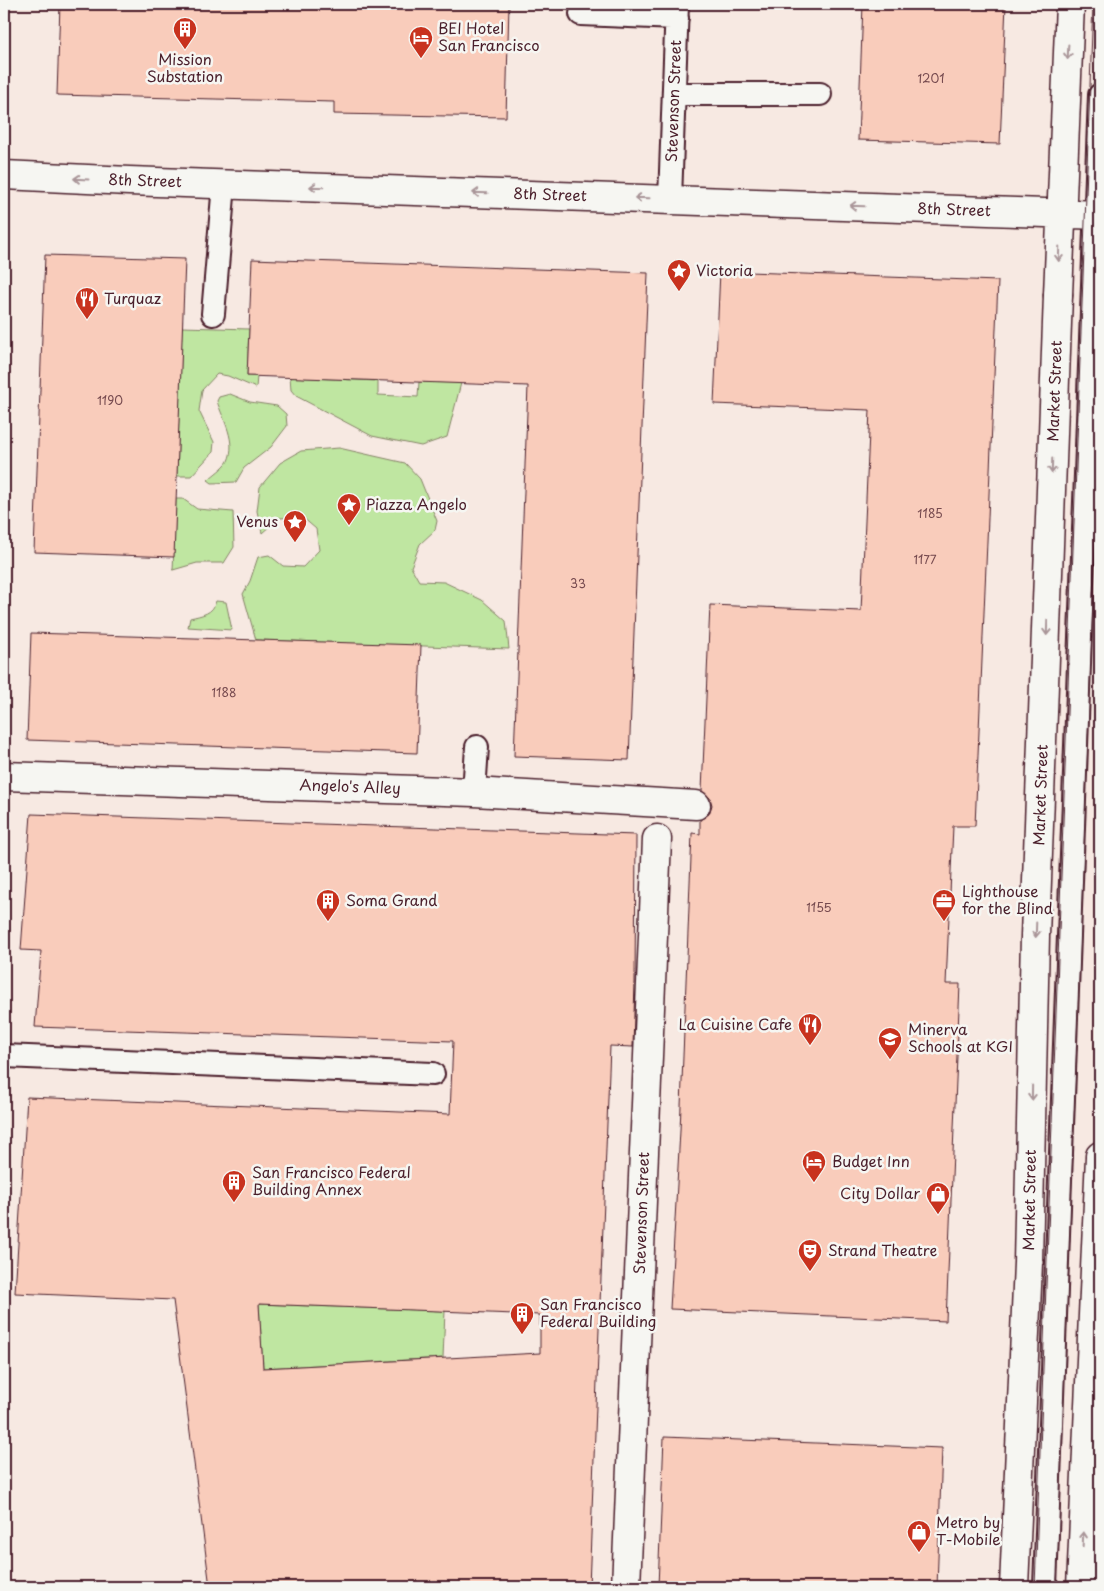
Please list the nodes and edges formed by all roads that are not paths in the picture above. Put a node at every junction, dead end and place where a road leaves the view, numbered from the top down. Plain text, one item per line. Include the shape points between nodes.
1 (1070, 4) edge
2 (677, 11) edge
3 (581, 14) dead end
4 (674, 94) junction
5 (820, 94) dead end
6 (1100, 96) edge
7 (4, 175) edge
8 (224, 184) junction
9 (670, 199) junction
10 (1061, 213) junction
11 (1098, 215) edge
12 (213, 314) dead end
13 (477, 747) dead end
14 (4, 776) edge
15 (474, 792) junction
16 (696, 805) dead end
17 (657, 839) dead end
18 (4, 1056) edge
19 (433, 1074) dead end
20 (1100, 1156) edge
21 (626, 1587) edge
22 (1014, 1587) edge
23 (1045, 1587) edge
24 (1081, 1587) edge

1 -> 10 street, Market Street
2 - 3 lane
2 - 4 lane, Stevenson Street
4 - 5 lane
4 - 9 lane, Stevenson Street
6 - 11 lane, Market Street
8 -> 7 street, 8th Street
9 -> 8 street, 8th Street
8 - 12 lane
10 -> 9 street, 8th Street
10 - 11 street, 8th Street
10 -> 22 street, Market Street via 1035,936 1028,1263
11 - 23 lane, Market Street
13 - 15 lane
14 - 15 street, Angelo's Alley
15 - 16 street, Angelo's Alley
17 - 21 street, Stevenson Street
18 - 19 lane
24 -> 20 street

